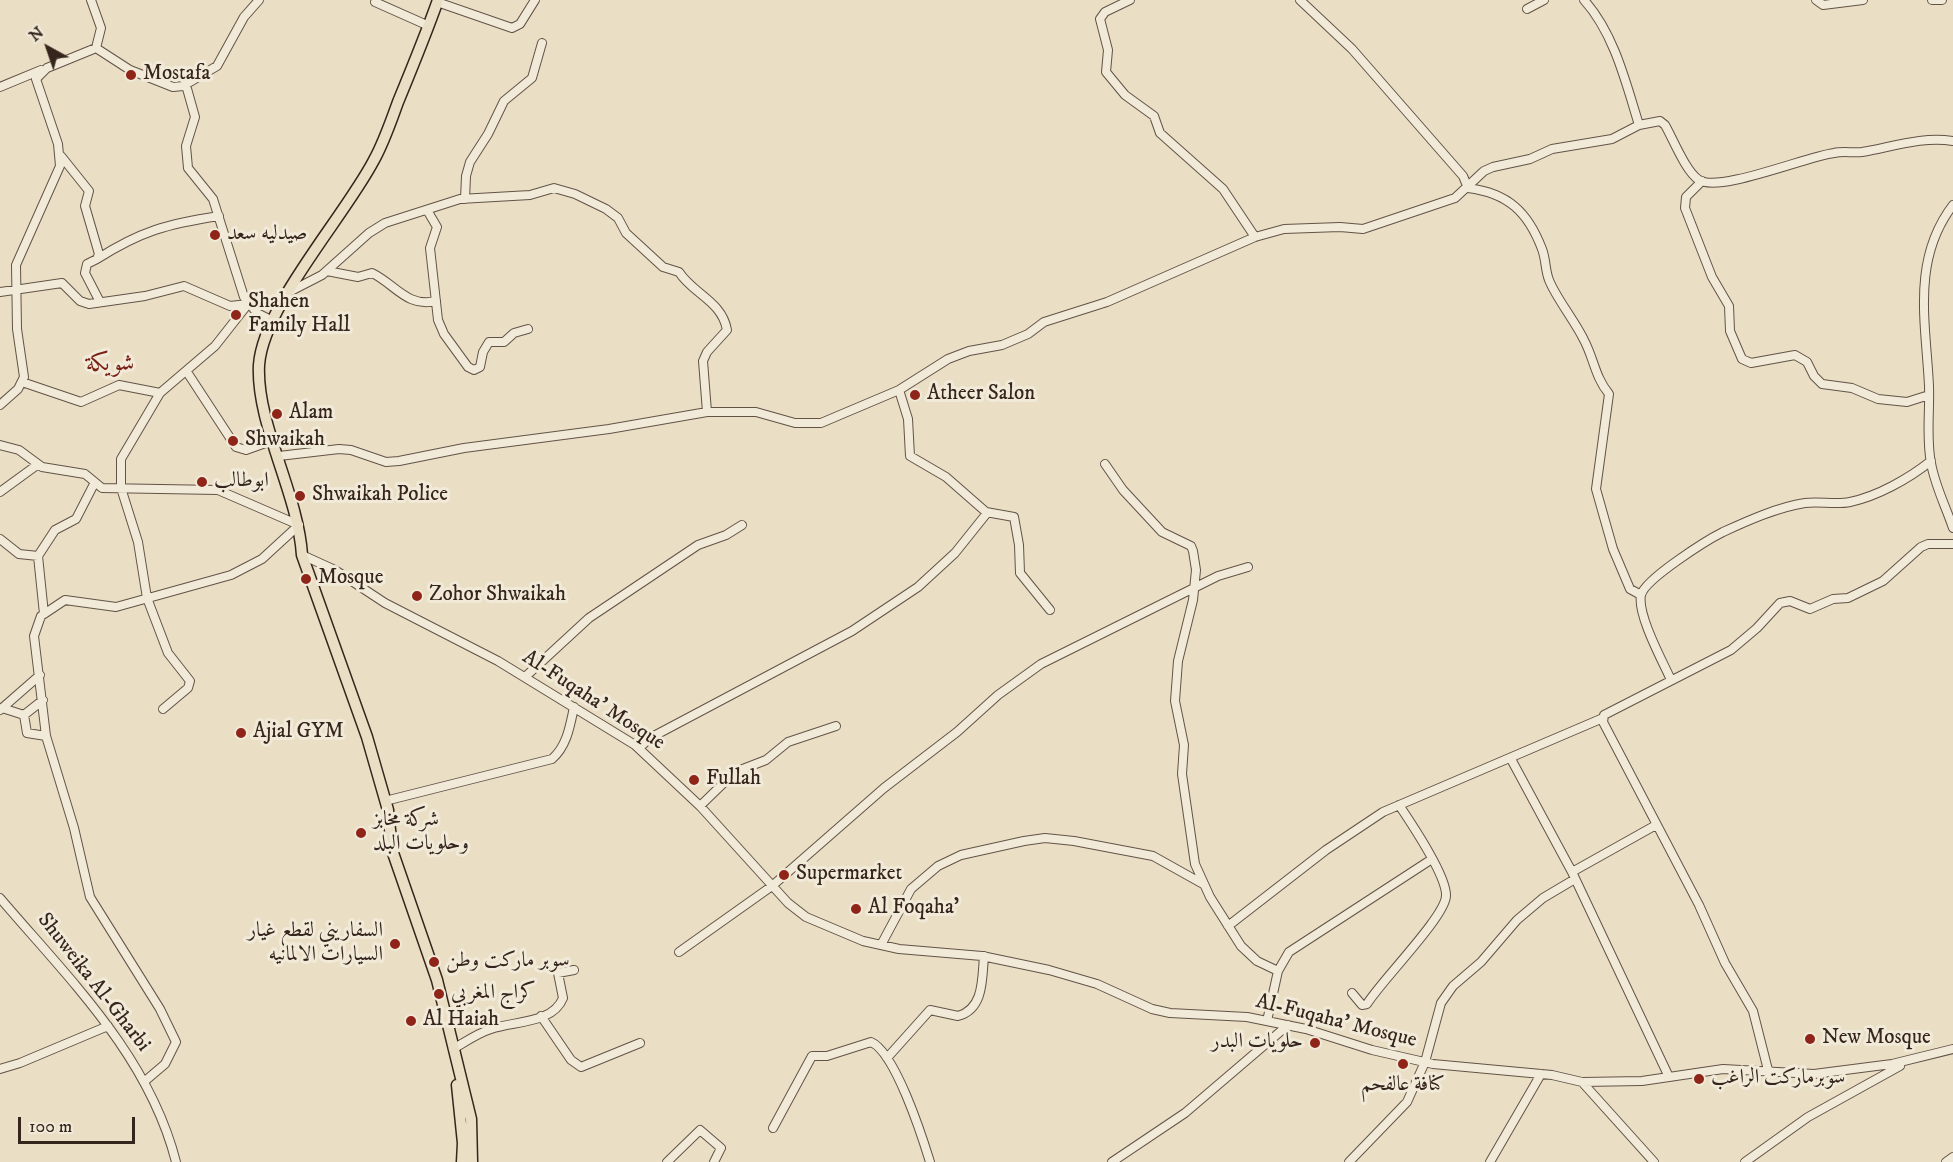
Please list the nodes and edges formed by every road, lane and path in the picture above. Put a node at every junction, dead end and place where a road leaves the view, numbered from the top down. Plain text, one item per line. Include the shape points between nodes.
1 (92, 0) edge
2 (259, 0) edge
3 (535, 0) edge
4 (1130, 0) edge
5 (1300, 0) edge
6 (1544, 0) edge
7 (1584, 0) edge
8 (1816, 0) edge
9 (1863, 0) edge
10 (1932, 0) edge
11 (1942, 0) edge
12 (438, 1) edge
13 (375, 2) dead end
14 (1527, 9) dead end
15 (429, 26) junction
16 (542, 43) dead end
17 (96, 48) junction
18 (47, 68) junction
19 (186, 85) junction
20 (0, 87) edge
21 (1639, 125) junction
22 (1953, 141) edge
23 (60, 156) junction
24 (1702, 181) junction
25 (1468, 188) junction
26 (465, 198) junction
27 (1953, 205) edge
28 (428, 210) junction
29 (219, 216) junction
30 (1255, 237) junction
31 (97, 259) junction
32 (327, 271) junction
33 (0, 292) edge
34 (16, 292) junction
35 (289, 292) junction
36 (436, 301) junction
37 (100, 302) junction
38 (248, 304) junction
39 (273, 321) junction
40 (528, 329) dead end
41 (187, 372) junction
42 (22, 382) junction
43 (899, 390) junction
44 (160, 393) junction
45 (1929, 395) junction
46 (0, 405) edge
47 (707, 412) junction
48 (274, 440) junction
49 (0, 446) edge
50 (279, 456) junction
51 (1931, 461) junction
52 (1105, 464) dead end
53 (37, 465) junction
54 (94, 484) junction
55 (121, 488) junction
56 (0, 492) edge
57 (987, 513) junction
58 (299, 525) junction
59 (742, 525) dead end
60 (1953, 528) edge
61 (0, 539) edge
62 (1953, 544) edge
63 (302, 555) junction
64 (38, 556) junction
65 (1248, 567) dead end
66 (1194, 588) junction
67 (1641, 595) junction
68 (147, 598) junction
69 (1050, 610) dead end
70 (44, 614) junction
71 (40, 675) junction
72 (525, 677) junction
73 (1671, 680) junction
74 (43, 700) junction
75 (574, 707) junction
76 (1, 709) edge
77 (163, 709) dead end
78 (24, 715) junction
79 (1603, 718) junction
80 (836, 726) dead end
81 (46, 736) junction
82 (639, 748) junction
83 (1511, 759) junction
84 (385, 801) junction
85 (700, 806) junction
86 (1399, 806) junction
87 (1656, 825) junction
88 (1432, 859) junction
89 (1574, 876) junction
90 (1204, 884) junction
91 (772, 886) junction
92 (0, 898) edge
93 (1228, 926) junction
94 (880, 945) junction
95 (679, 952) dead end
96 (984, 956) junction
97 (574, 970) dead end
98 (1278, 971) junction
99 (1352, 993) dead end
100 (541, 1016) junction
101 (1267, 1021) junction
102 (1287, 1025) junction
103 (108, 1026) junction
104 (640, 1043) dead end
105 (453, 1049) junction
106 (1953, 1049) edge
107 (1923, 1056) junction
108 (887, 1058) junction
109 (1425, 1062) junction
110 (0, 1069) edge
111 (1768, 1070) junction
112 (1541, 1074) junction
113 (1669, 1077) junction
114 (144, 1081) junction
115 (1582, 1082) junction
116 (773, 1128) dead end
117 (1953, 1157) edge
118 (176, 1162) edge
119 (462, 1162) edge
120 (472, 1162) edge
121 (667, 1162) edge
122 (714, 1162) edge
123 (930, 1162) edge
124 (1112, 1162) edge
125 (1349, 1162) edge
126 (1490, 1162) edge
127 (1654, 1162) edge
128 (1745, 1162) edge
129 (1946, 1162) edge

1 - 17 street via 101,28
2 - 19 street via 244,16 216,66
3 - 12 street via 520,24 512,28
4 - 30 street via 1105,12 1100,19 1107,50 1106,72 1125,95 1154,116 1160,133 1223,189
5 - 25 street via 1352,49 1463,176
6 - 14 street
7 - 21 street via 1614,52
8 - 9 street via 1823,5
10 - 11 street
12 - 15 main road
13 - 15 street
15 - 35 main road via 375,160
16 - 26 street via 532,78 504,101 470,162
17 - 18 street
17 - 19 street via 121,66 166,85
18 - 20 street
18 - 23 street via 36,79 37,86
19 - 29 street via 195,117 186,146 186,164 213,199
21 - 24 street via 1660,121 1665,125 1688,167
21 - 25 street via 1612,139 1552,149 1530,159 1493,166
22 - 24 street via 1907,142 1834,153 1748,176
23 - 31 street via 89,191 85,206 99,254
23 - 34 street via 56,177 20,251
24 - 45 street via 1686,197 1686,208 1712,277 1729,306 1730,331 1742,359 1750,363 1795,355 1807,362 1822,384 1906,402
25 - 30 street via 1436,206 1363,229 1284,229
25 - 67 street via 1494,195 1523,212 1542,249 1552,287 1584,338 1596,373 1610,394 1596,489 1612,549 1630,588
26 - 28 street
26 - 47 street via 530,195 554,188 592,201 618,218 626,233 663,267 679,272 685,282 709,298 726,326 725,335 703,361
27 - 45 street via 1933,241 1923,284
28 - 32 street via 375,228
28 - 36 street via 437,226 430,248
29 - 31 street via 151,229
29 - 38 street
30 - 43 street via 1107,302 1044,322 1002,345 948,359
31 - 37 street via 87,264 85,273
32 - 35 street
32 - 36 street via 358,277 372,273 408,299
33 - 34 street
34 - 37 street via 62,283 80,301
34 - 42 street
35 - 39 main road
36 - 40 street via 444,334 471,369 481,366 488,343 504,342 514,333
37 - 38 street via 184,286 230,306
38 - 39 street
38 - 41 street via 221,340
39 - 48 main road via 263,345 259,373
41 - 44 street
41 - 48 street via 236,447 246,450
42 - 44 street via 81,402 119,385
42 - 46 street
43 - 47 street via 820,423 795,423 756,412
43 - 57 street via 908,419 912,458 946,477
44 - 55 street via 121,459
45 - 51 street
47 - 50 street via 455,449 399,461 373,459 339,449
48 - 50 main road
49 - 53 street via 19,450
50 - 58 main road
51 - 60 street
51 - 67 street via 1898,483 1859,499 1803,503 1721,533 1653,579
52 - 66 street via 1162,532 1191,546 1195,558
53 - 54 street via 85,474
53 - 56 street
54 - 55 street
54 - 64 street via 76,519 55,530
55 - 58 street via 218,490
55 - 68 street via 138,542
57 - 69 street via 1014,517 1020,573
57 - 82 street via 955,553 918,587 852,631 650,738
58 - 63 main road
58 - 68 street via 262,559 231,575
59 - 72 street via 698,545 589,618
61 - 64 street via 19,554
62 - 73 street via 1921,547 1883,580 1848,598 1833,599 1810,609 1790,601 1780,603 1731,650
63 - 72 street, Al-Fuqaha' Mosque via 336,570 385,603
63 - 84 main road via 367,737
64 - 70 street
65 - 66 street
66 - 90 street via 1178,662 1175,701 1184,745 1182,774 1189,834
66 - 91 street via 1041,664 884,788
67 - 73 street via 1648,629
68 - 70 street via 116,607 65,600
68 - 77 street via 168,653 190,681 188,688
70 - 71 street via 34,636
71 - 74 street
71 - 76 street
72 - 75 street, Al-Fuqaha' Mosque
73 - 79 street via 1607,711
74 - 78 street
74 - 81 street
75 - 82 street, Al-Fuqaha' Mosque
75 - 84 street via 561,751 552,759
76 - 78 street
78 - 81 street via 27,733
79 - 83 street
79 - 87 street
80 - 85 street via 788,742 766,760 735,772
81 - 114 street via 90,897 160,1009 176,1042 165,1064
82 - 85 street, Al-Fuqaha' Mosque
83 - 86 street
83 - 89 street
84 - 105 main road via 392,850 437,980
85 - 91 street, Al-Fuqaha' Mosque
86 - 88 street
86 - 93 street via 1359,827
87 - 89 street
87 - 111 street via 1753,1011
88 - 98 street via 1296,946
88 - 99 street via 1446,894 1439,911 1367,1004 1362,1005
89 - 109 street via 1517,920 1481,962 1453,986 1441,1003
89 - 113 street
90 - 93 street
90 - 94 street via 1153,856 1074,841 1024,841 961,855 938,867 911,889
91 - 94 street, Al-Fuqaha' Mosque via 806,917
91 - 95 street
92 - 103 street, Shuweika Al-Gharbi
93 - 98 street via 1256,961
94 - 96 street, Al-Fuqaha' Mosque
96 - 101 street, Al-Fuqaha' Mosque via 1097,984 1152,1009
96 - 108 street via 982,987 974,1006 958,1016 930,1010
97 - 100 street via 558,973 561,1002
98 - 101 street
100 - 104 street via 580,1067
100 - 105 street via 489,1029
101 - 102 street, Al-Fuqaha' Mosque
102 - 109 street, Al-Fuqaha' Mosque
102 - 124 street via 1185,1113
103 - 110 street
103 - 114 street, Shuweika Al-Gharbi
105 - 119 main road
105 - 120 main road via 471,1119
106 - 107 street, Al-Fuqaha' Mosque
107 - 111 street, Al-Fuqaha' Mosque via 1814,1074
107 - 128 street via 1808,1117
108 - 116 street via 871,1042 827,1056 812,1056
108 - 123 street via 917,1121
109 - 112 street, Al-Fuqaha' Mosque
109 - 125 street via 1407,1102
111 - 113 street, Al-Fuqaha' Mosque via 1723,1069
112 - 115 street, Al-Fuqaha' Mosque
112 - 126 street
113 - 115 street, Al-Fuqaha' Mosque
114 - 118 street, Shuweika Al-Gharbi via 161,1115
115 - 127 street
117 - 129 street
121 - 122 street via 700,1130 721,1148

